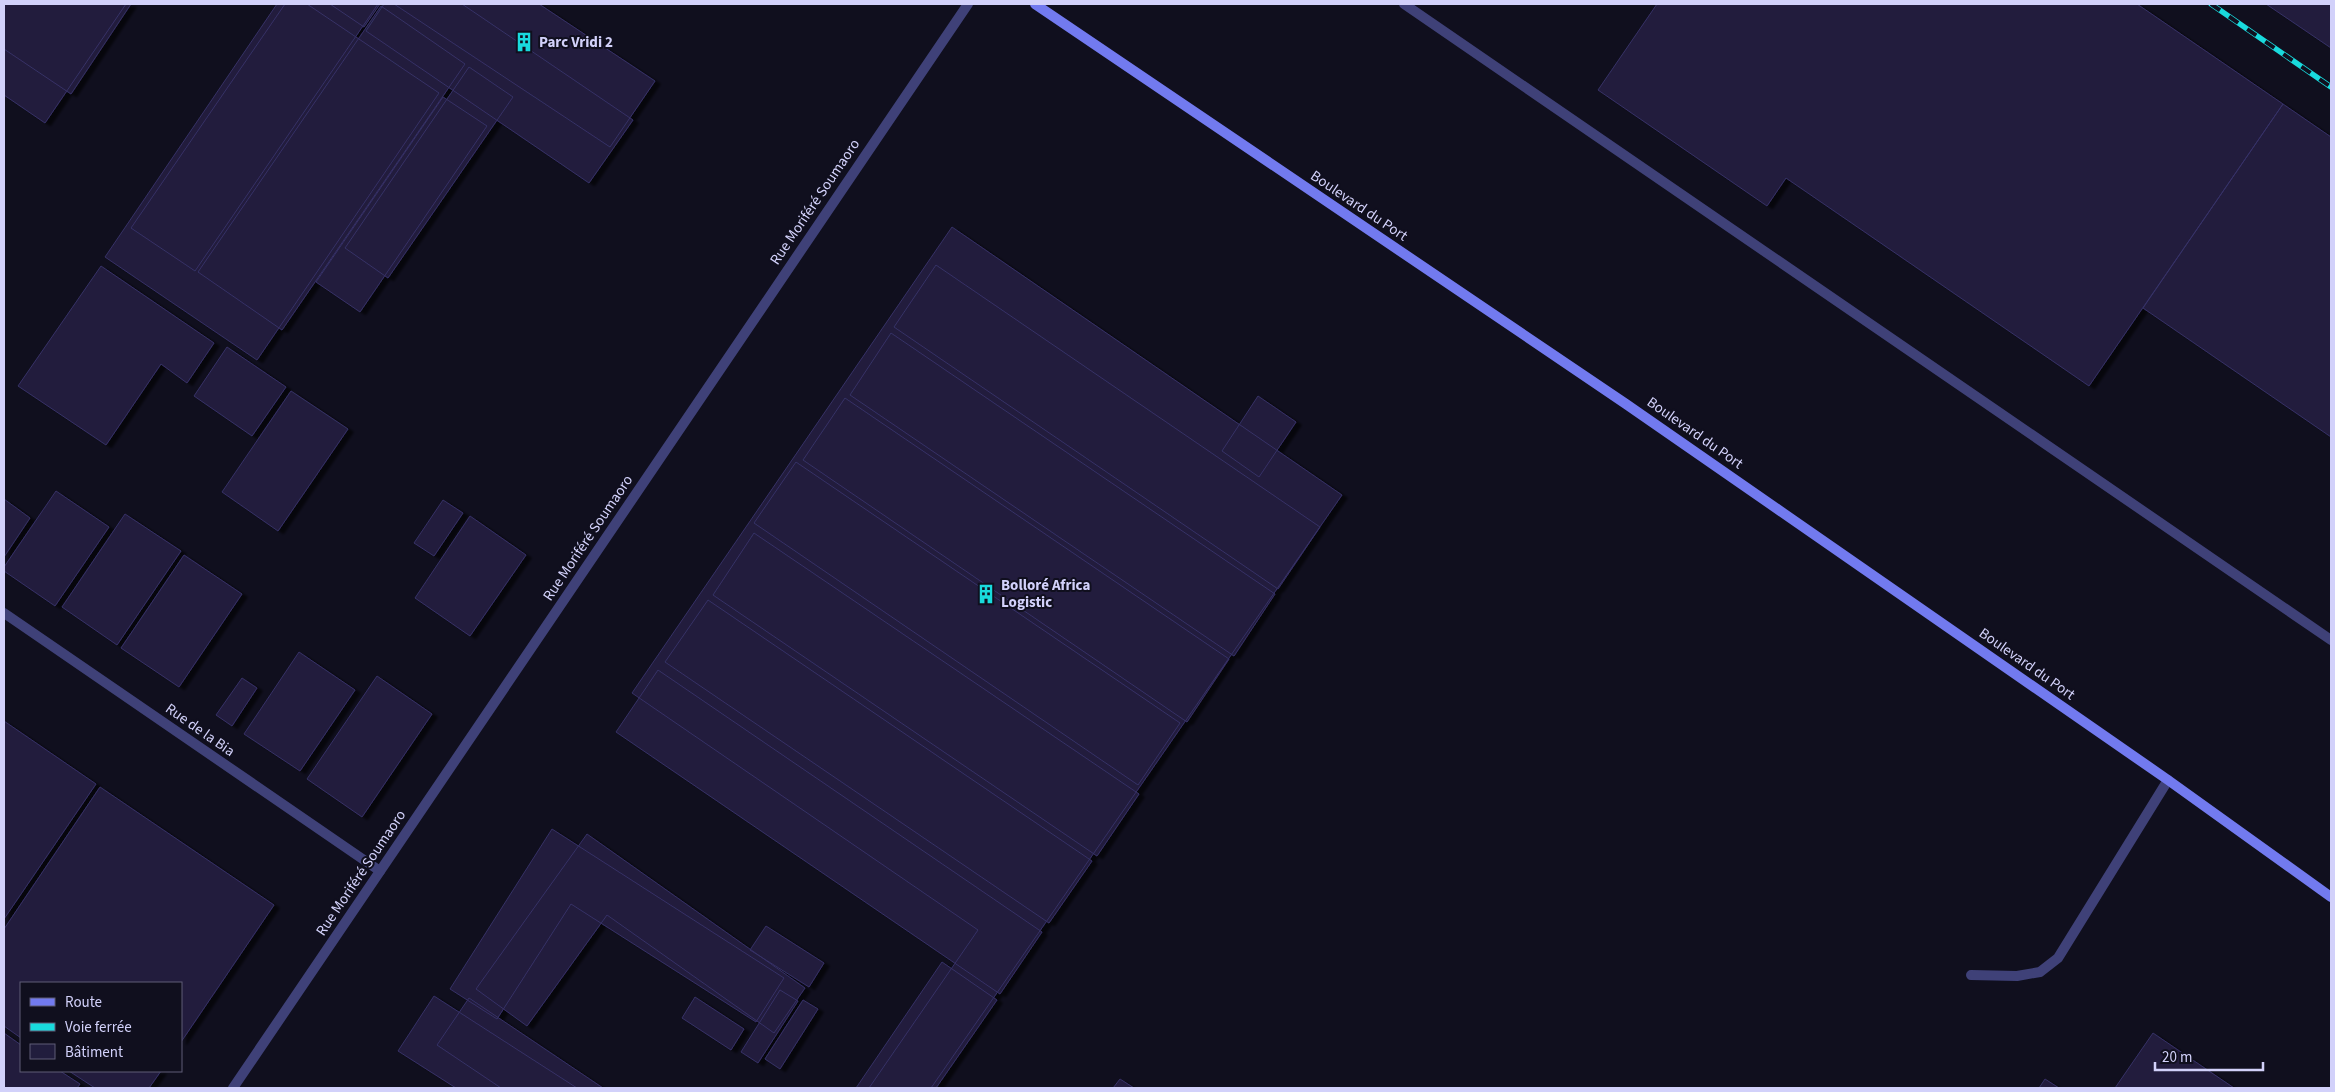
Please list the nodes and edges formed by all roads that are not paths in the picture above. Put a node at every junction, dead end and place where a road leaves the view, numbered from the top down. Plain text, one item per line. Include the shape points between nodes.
1 (968, 4) edge
2 (1035, 4) edge
3 (1404, 4) edge
4 (4, 613) edge
5 (2331, 640) edge
6 (2168, 780) junction
7 (380, 871) junction
8 (2331, 897) edge
9 (1970, 975) dead end
10 (233, 1088) edge

1 - 7 street, Rue Moriféré Soumaoro
2 - 6 main road, Boulevard du Port via 1626,404
3 - 5 street
4 - 7 street, Rue de la Bia
6 - 8 main road, Boulevard du Port
6 - 9 street via 2058,958 2040,972 2017,976
7 - 10 street, Rue Moriféré Soumaoro

